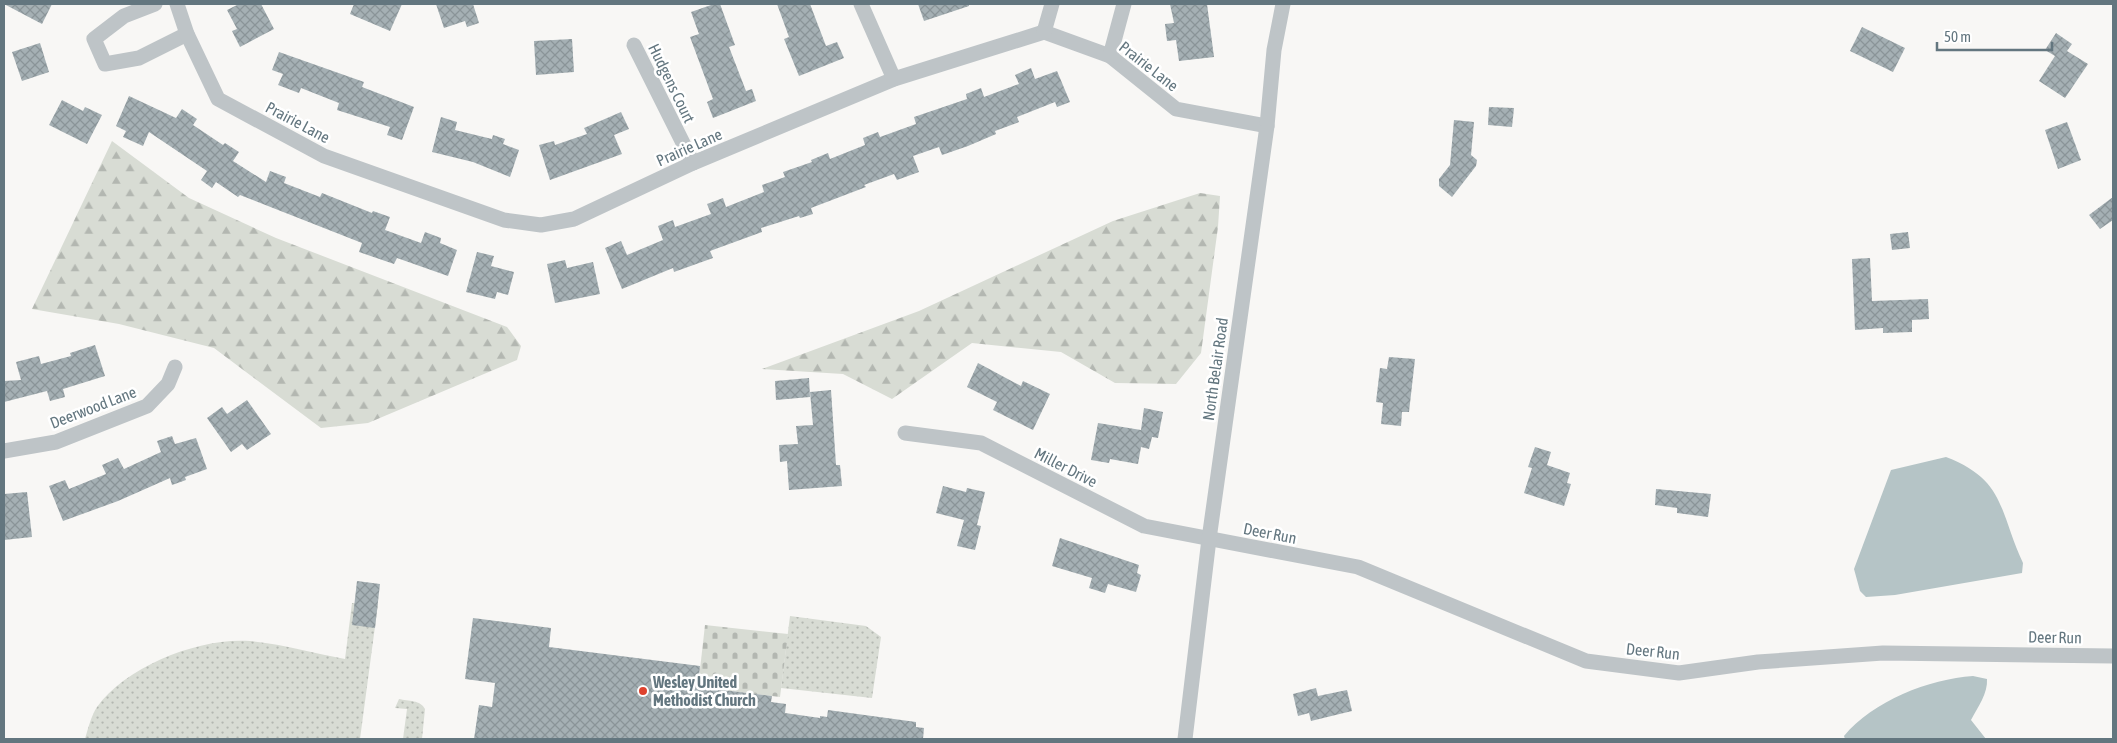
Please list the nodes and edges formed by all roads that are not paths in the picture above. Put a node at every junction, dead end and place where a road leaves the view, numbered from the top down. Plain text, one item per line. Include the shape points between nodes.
1 (155, 4) edge
2 (177, 4) edge
3 (861, 4) edge
4 (1052, 4) edge
5 (1124, 4) edge
6 (1283, 4) edge
7 (1044, 32) junction
8 (187, 34) junction
9 (634, 45) dead end
10 (1110, 56) junction
11 (894, 79) junction
12 (1267, 126) junction
13 (693, 163) junction
14 (175, 368) dead end
15 (904, 433) dead end
16 (4, 451) edge
17 (1209, 539) junction
18 (2113, 656) edge
19 (1185, 739) edge

1 - 8 street via 124,16 94,39 105,64 139,58
2 - 8 street, Prairie Lane
3 - 11 street
4 - 7 street
5 - 10 street
6 - 12 street, North Belair Road via 1274,50
7 - 10 street, Prairie Lane
7 - 11 street, Prairie Lane
8 - 13 street, Prairie Lane via 218,99 324,156 504,220 541,225 574,219
9 - 13 street, Hudgens Court
10 - 12 street, Prairie Lane via 1176,109
11 - 13 street, Prairie Lane
12 - 17 street, North Belair Road
14 - 16 street, Deerwood Lane via 168,384 147,406 56,442
15 - 17 street, Miller Drive via 981,443 1144,526
17 - 18 street, Deer Run via 1358,567 1586,661 1679,673 1758,662 1883,653
17 - 19 street, North Belair Road

